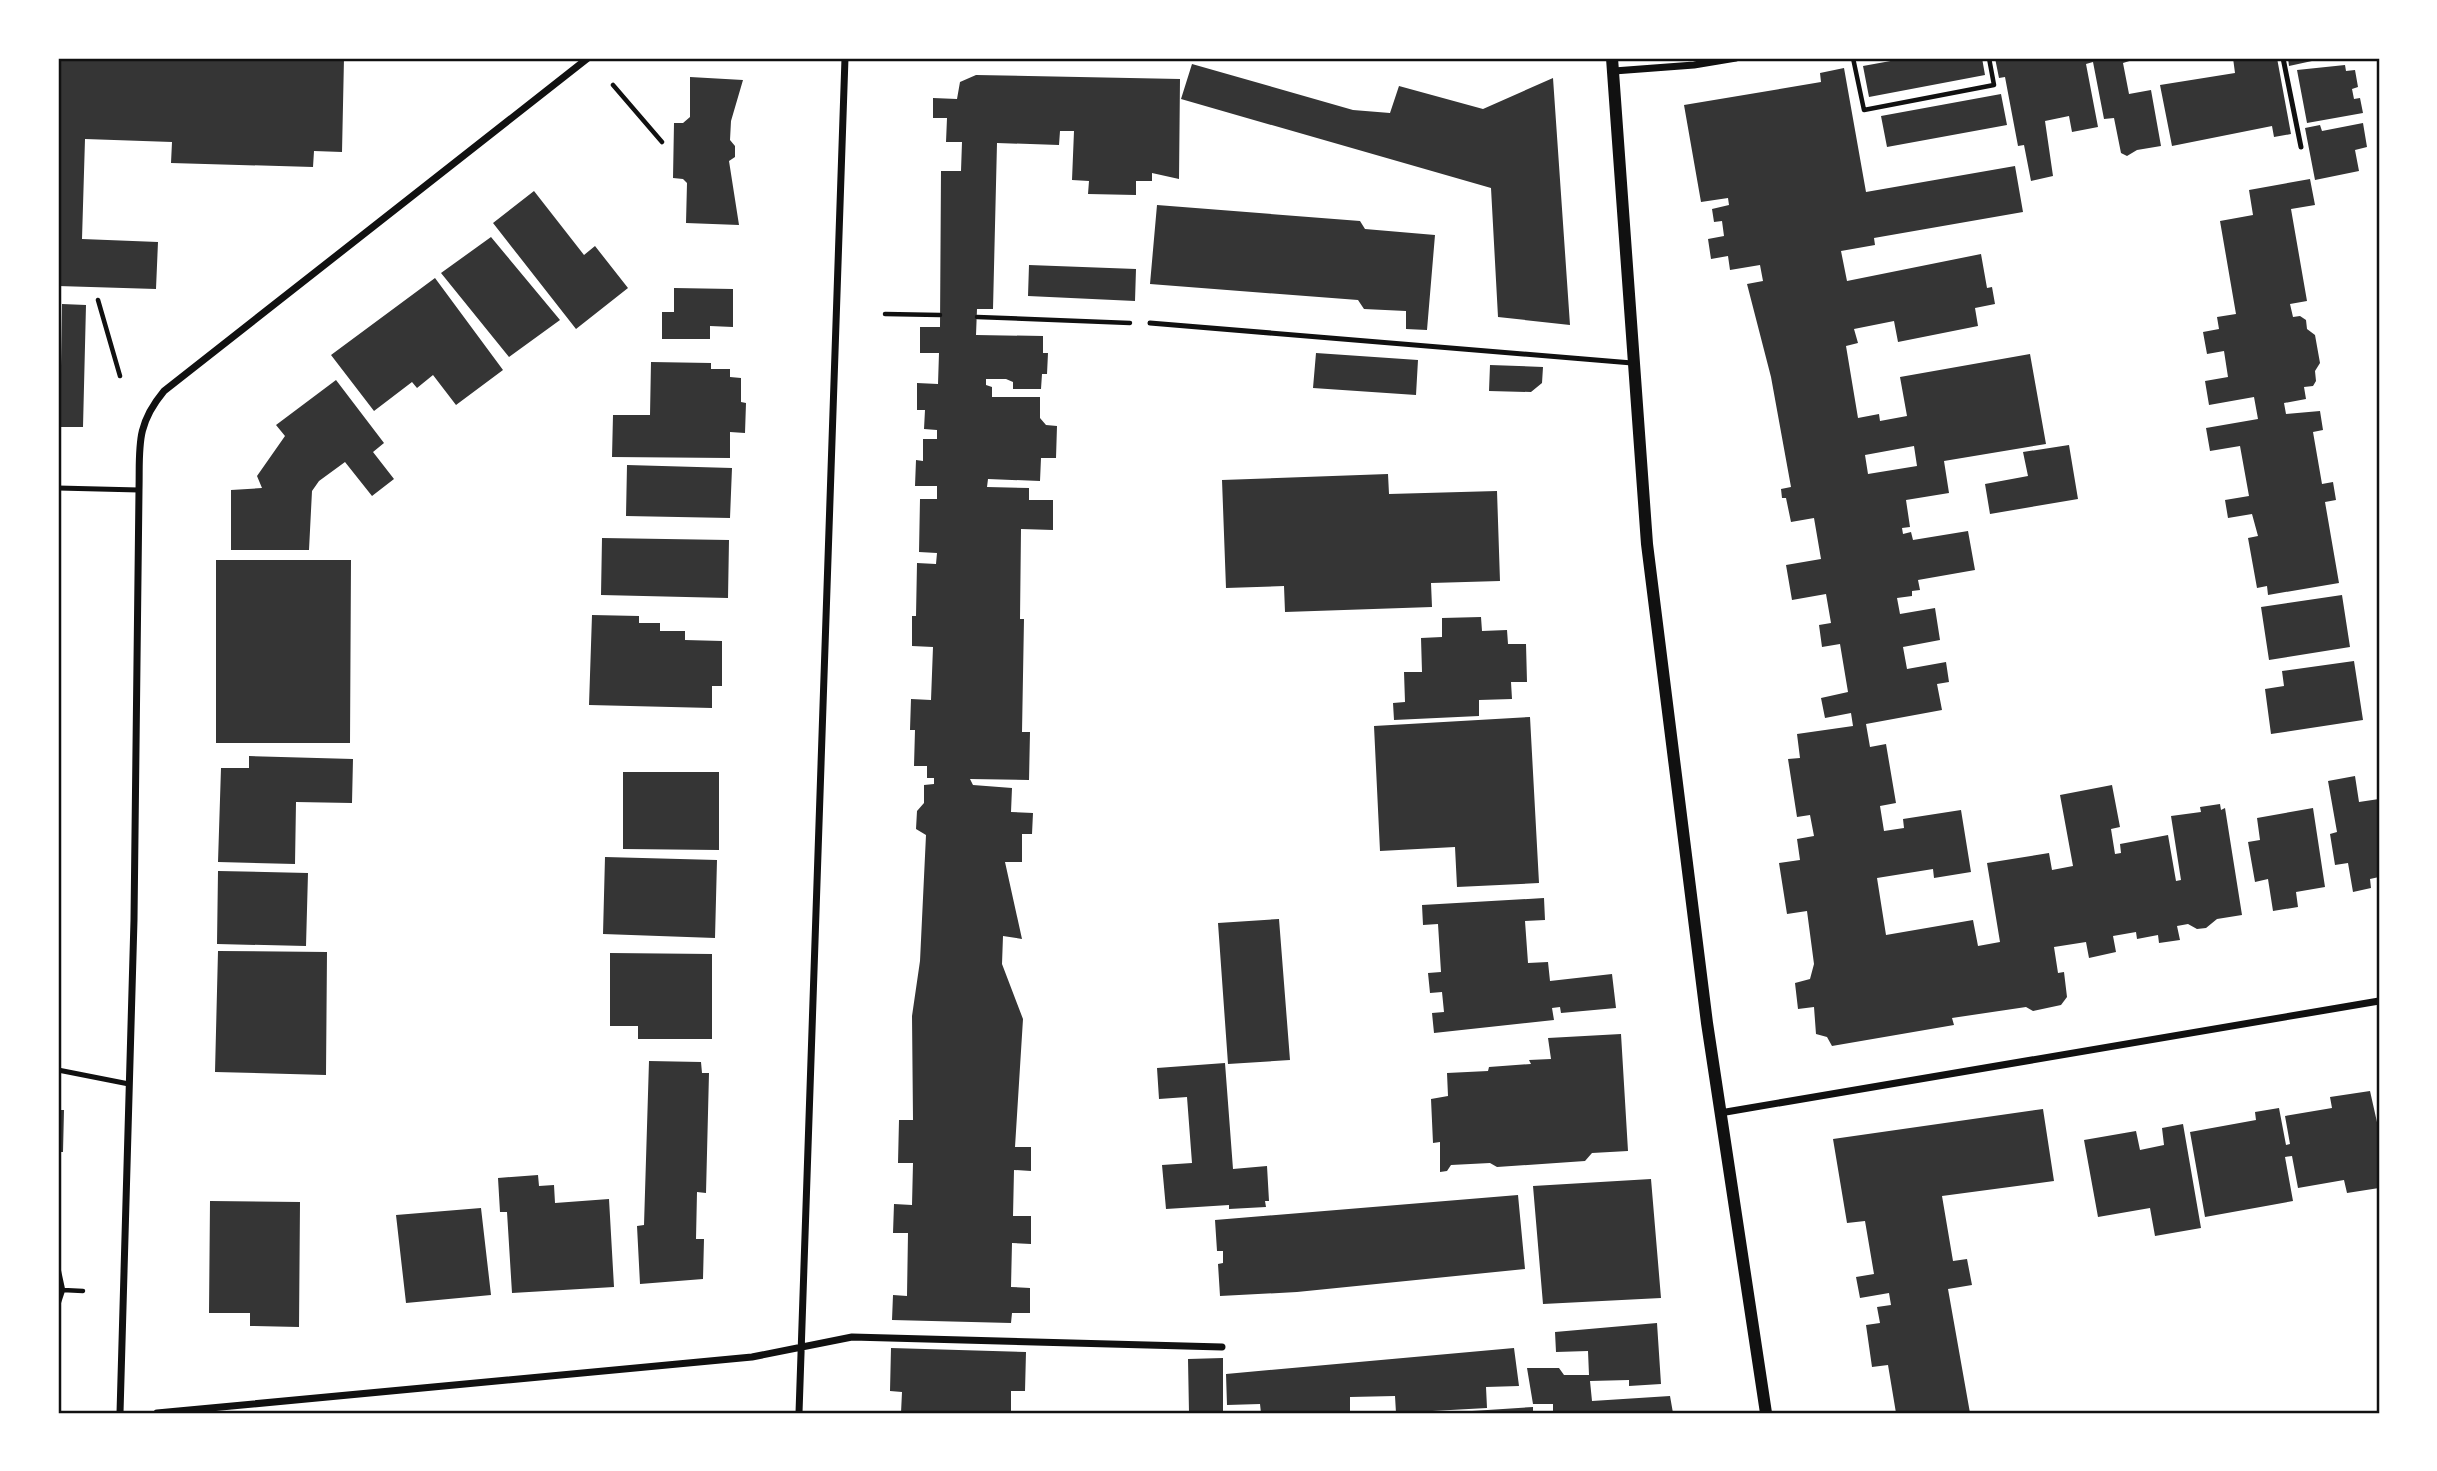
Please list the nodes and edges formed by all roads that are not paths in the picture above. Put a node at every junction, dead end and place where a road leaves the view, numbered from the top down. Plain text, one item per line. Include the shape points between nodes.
1 (588, 58) edge
2 (845, 58) edge
3 (1612, 58) edge
4 (1737, 58) edge
5 (2284, 58) edge
6 (1614, 71) junction
7 (2301, 148) dead end
8 (1150, 323) road end
9 (1635, 363) junction
10 (58, 488) edge
11 (139, 490) junction
12 (2379, 1002) edge
13 (58, 1070) edge
14 (129, 1084) junction
15 (1720, 1113) junction
16 (801, 1347) junction
17 (1222, 1347) dead end
18 (120, 1413) edge
19 (157, 1413) edge
20 (799, 1413) edge
21 (1766, 1413) edge

1 - 11 street via 164,391 147,411
2 - 16 street
3 - 6 street
4 - 6 street
5 - 7 lane
6 - 9 street
8 - 9 lane
9 - 15 street via 1647,544
10 - 11 lane
11 - 14 street
12 - 15 street
13 - 14 lane
14 - 18 street
15 - 21 street
16 - 17 street via 861,1337
16 - 19 street via 752,1357
16 - 20 street

